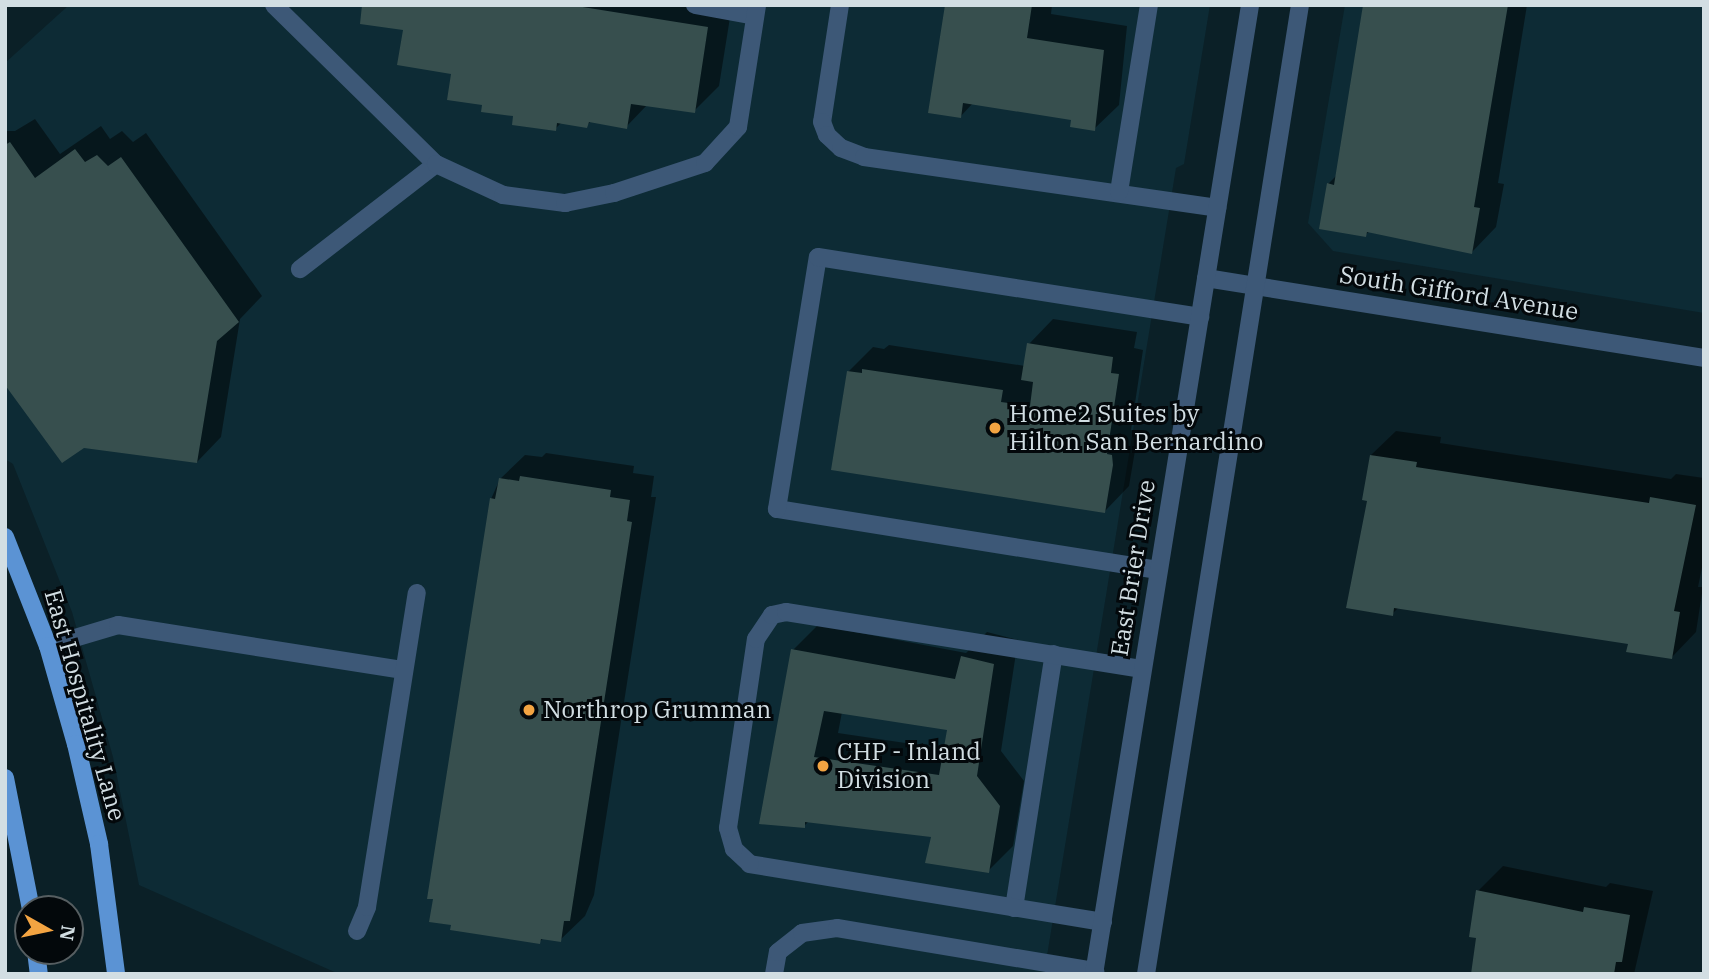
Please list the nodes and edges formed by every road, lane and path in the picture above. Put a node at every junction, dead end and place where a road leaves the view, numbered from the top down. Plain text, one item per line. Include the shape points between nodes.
1 (274, 5) edge
2 (695, 5) edge
3 (840, 5) edge
4 (1149, 5) edge
5 (1250, 5) edge
6 (1300, 5) edge
7 (756, 10) edge
8 (436, 164) junction
9 (1119, 192) junction
10 (1217, 208) junction
11 (299, 269) dead end
12 (1206, 278) junction
13 (1256, 284) junction
14 (1199, 317) junction
15 (1704, 358) edge
16 (5, 537) edge
17 (1158, 570) junction
18 (417, 593) dead end
19 (48, 646) junction
20 (1054, 654) junction
21 (1142, 668) junction
22 (403, 670) junction
23 (5, 778) edge
24 (28, 895) edge
25 (1007, 907) junction
26 (1103, 922) junction
27 (357, 931) dead end
28 (1095, 973) edge
29 (116, 974) edge
30 (774, 974) edge
31 (1146, 974) edge

1 - 8 street
2 - 7 street
3 - 9 street via 822,122 827,135 841,148 864,156
4 - 9 street
5 - 10 street, East Brier Drive
6 - 13 street
7 - 8 street via 738,127 705,163 614,193 565,203 503,195
8 - 11 street
9 - 10 street
10 - 12 street, East Brier Drive
12 - 13 street, South Gifford Avenue
12 - 14 street, East Brier Drive
13 - 15 street, South Gifford Avenue
13 - 31 street
14 - 17 street, East Brier Drive
14 - 17 street via 818,257 777,509
16 - 19 main road, East Hospitality Lane
17 - 21 street, East Brier Drive
18 - 22 street
19 - 22 street via 118,625
19 - 29 main road, East Hospitality Lane via 99,844
20 - 21 street
20 - 25 street
20 - 25 street via 786,612 772,615 756,639 728,828 734,849 750,864
21 - 26 street, East Brier Drive
22 - 27 street via 367,907
23 - 24 main road
25 - 26 street
26 - 28 street, East Brier Drive
28 - 30 street via 837,928 802,933 778,953

